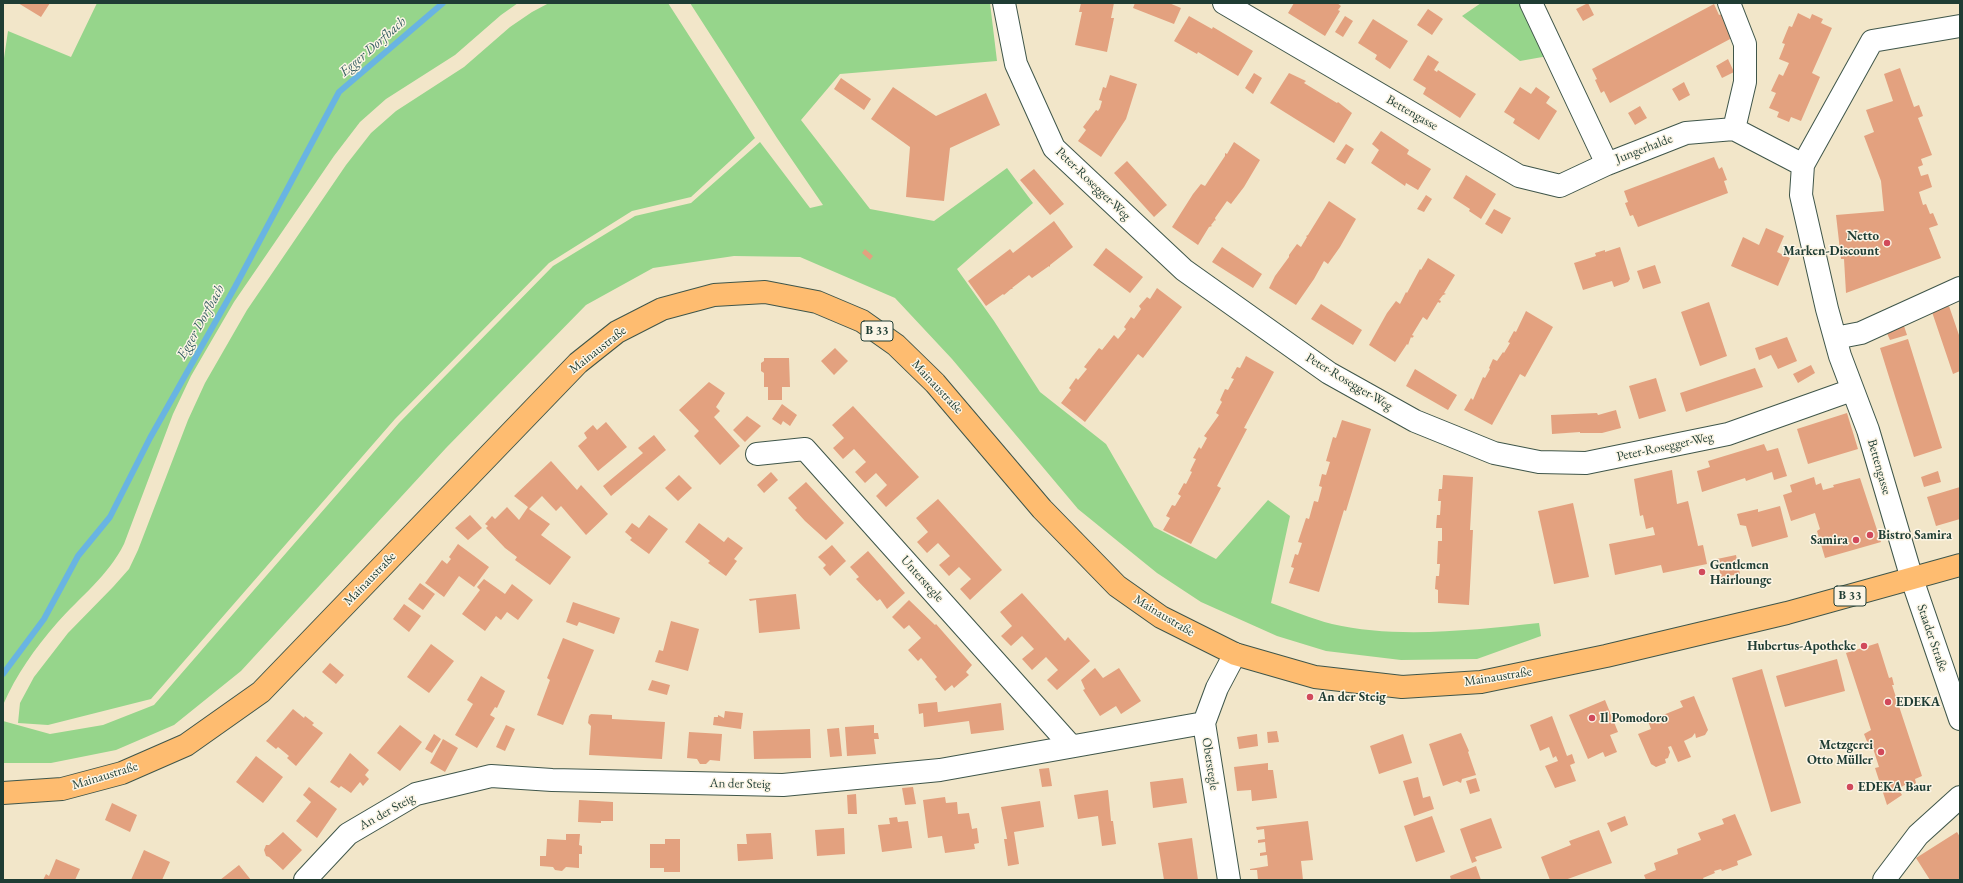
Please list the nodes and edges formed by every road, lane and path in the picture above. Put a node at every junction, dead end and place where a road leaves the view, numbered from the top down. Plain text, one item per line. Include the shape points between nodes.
1 (1004, 3) edge
2 (1224, 3) edge
3 (1531, 3) edge
4 (1729, 3) edge
5 (1960, 26) edge
6 (1734, 129) junction
7 (1607, 164) junction
8 (1803, 165) junction
9 (1960, 288) edge
10 (1838, 347) junction
11 (1852, 390) junction
12 (757, 454) dead end
13 (1960, 565) edge
14 (1912, 579) junction
15 (1235, 654) junction
16 (1960, 719) edge
17 (1204, 723) junction
18 (1071, 746) junction
19 (3, 793) edge
20 (1960, 797) edge
21 (305, 880) edge
22 (1229, 880) edge
23 (1884, 880) edge

1 - 11 street, Peter-Rosegger-Weg via 1016,64 1054,148 1184,270 1329,373 1415,421 1494,453 1539,462 1586,463 1728,434
2 - 7 street, Bettengasse via 1519,176 1560,186
3 - 7 street, Jungerhalde
4 - 6 street via 1745,44 1745,82
5 - 8 street via 1872,41
6 - 7 street, Jungerhalde via 1686,133
6 - 8 street
8 - 10 street via 1800,195
9 - 10 street via 1861,333
10 - 11 street, Bettengasse
11 - 14 street, Bettengasse via 1868,430
12 - 18 street, Unterstegle via 805,449
13 - 14 main road, Mainaustraße / B 33
14 - 15 main road, Mainaustraße / B 33 via 1712,631 1481,682 1402,687 1323,678
14 - 16 street, Staader Straße
15 - 17 street, Oberstegle via 1217,688
15 - 19 main road, Mainaustraße / B 33 via 1161,617 1116,586 1042,509 935,383 896,345 862,321 816,302 765,292 714,295 662,309 617,332 578,363 261,692 186,746 122,773 62,789
17 - 18 street, An der Steig
17 - 22 street, Oberstegle
18 - 21 street, An der Steig via 940,770 783,786 491,776 416,794 348,834
20 - 23 street via 1918,835

